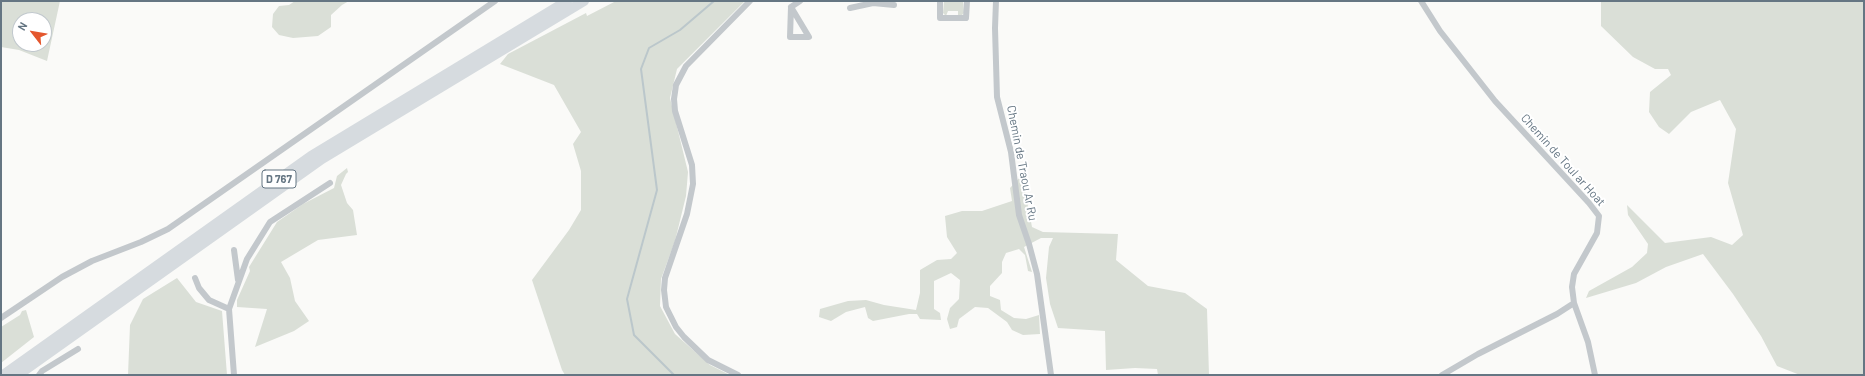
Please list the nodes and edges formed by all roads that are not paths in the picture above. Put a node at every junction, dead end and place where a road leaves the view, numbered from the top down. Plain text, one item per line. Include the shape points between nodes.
1 (495, 1) edge
2 (584, 1) edge
3 (593, 1) edge
4 (750, 1) edge
5 (800, 1) edge
6 (940, 1) edge
7 (967, 1) edge
8 (996, 1) edge
9 (1421, 1) edge
10 (873, 2) edge
11 (569, 5) edge
12 (894, 5) dead end
13 (791, 7) junction
14 (850, 8) dead end
15 (330, 183) dead end
16 (234, 250) dead end
17 (195, 278) dead end
18 (238, 281) junction
19 (1574, 303) junction
20 (229, 309) junction
21 (1, 318) edge
22 (78, 349) dead end
23 (3, 375) edge
24 (18, 375) edge
25 (39, 375) edge
26 (234, 375) edge
27 (738, 375) edge
28 (1051, 375) edge
29 (1442, 375) edge
30 (1595, 375) edge

1 - 21 street via 168,229 92,261 62,277
2 - 11 highway, D 767
3 - 11 highway
4 - 27 street via 686,66 676,85 675,111 690,154 693,179 686,214 665,278 664,290 666,307 684,337 708,360
5 - 13 street
6 - 7 street via 940,18 966,18
8 - 28 street, Chemin de Traou Ar Ru via 998,98 1011,152 1019,215 1037,274
9 - 19 street, Chemin de Toul ar Hoat via 1440,31 1495,100 1599,216 1598,233 1574,274
10 - 12 street
10 - 14 street
11 - 23 highway, D 767 via 311,156
11 - 24 highway, D 767 via 322,159
13 - 13 street via 790,37 809,37 805,31
15 - 18 street via 270,222 247,260
16 - 18 street
17 - 20 street via 209,300
18 - 20 street
19 - 29 street
19 - 30 street, Chemin de Toul ar Hoat via 1588,342
20 - 26 street
22 - 25 street

